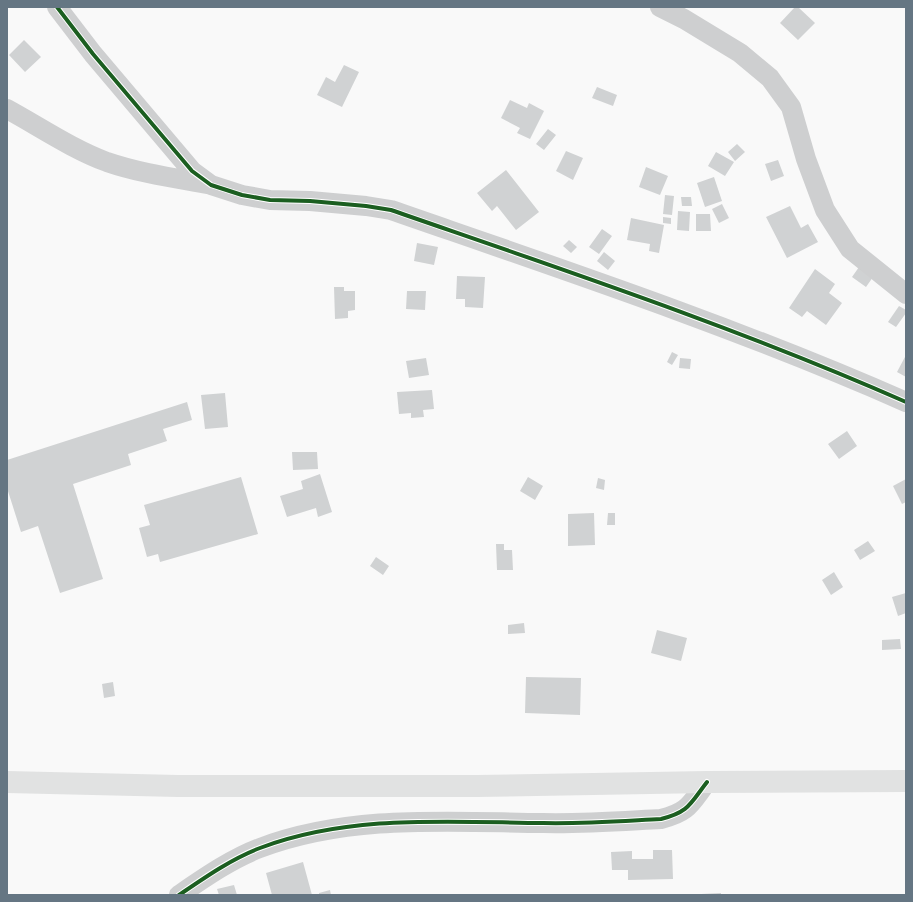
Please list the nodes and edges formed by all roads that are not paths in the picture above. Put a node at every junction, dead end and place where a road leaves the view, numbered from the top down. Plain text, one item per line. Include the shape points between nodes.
1 (57, 7) edge
2 (660, 7) edge
3 (684, 13) edge
4 (7, 109) edge
5 (211, 185) junction
6 (906, 294) edge
7 (906, 402) edge
8 (906, 781) edge
9 (7, 782) edge
10 (707, 782) junction
11 (179, 895) edge

1 - 5 street via 93,54 192,171
2 - 3 street
3 - 6 street via 770,78 791,107 824,210 850,249
4 - 5 street via 86,153 108,162 139,171
5 - 7 street via 242,195 270,200 326,202 391,210 655,302
8 - 10 highway
9 - 10 highway via 178,786 469,786
10 - 11 street via 688,808 675,816 661,819 547,823 408,821 308,833 258,848 225,865

